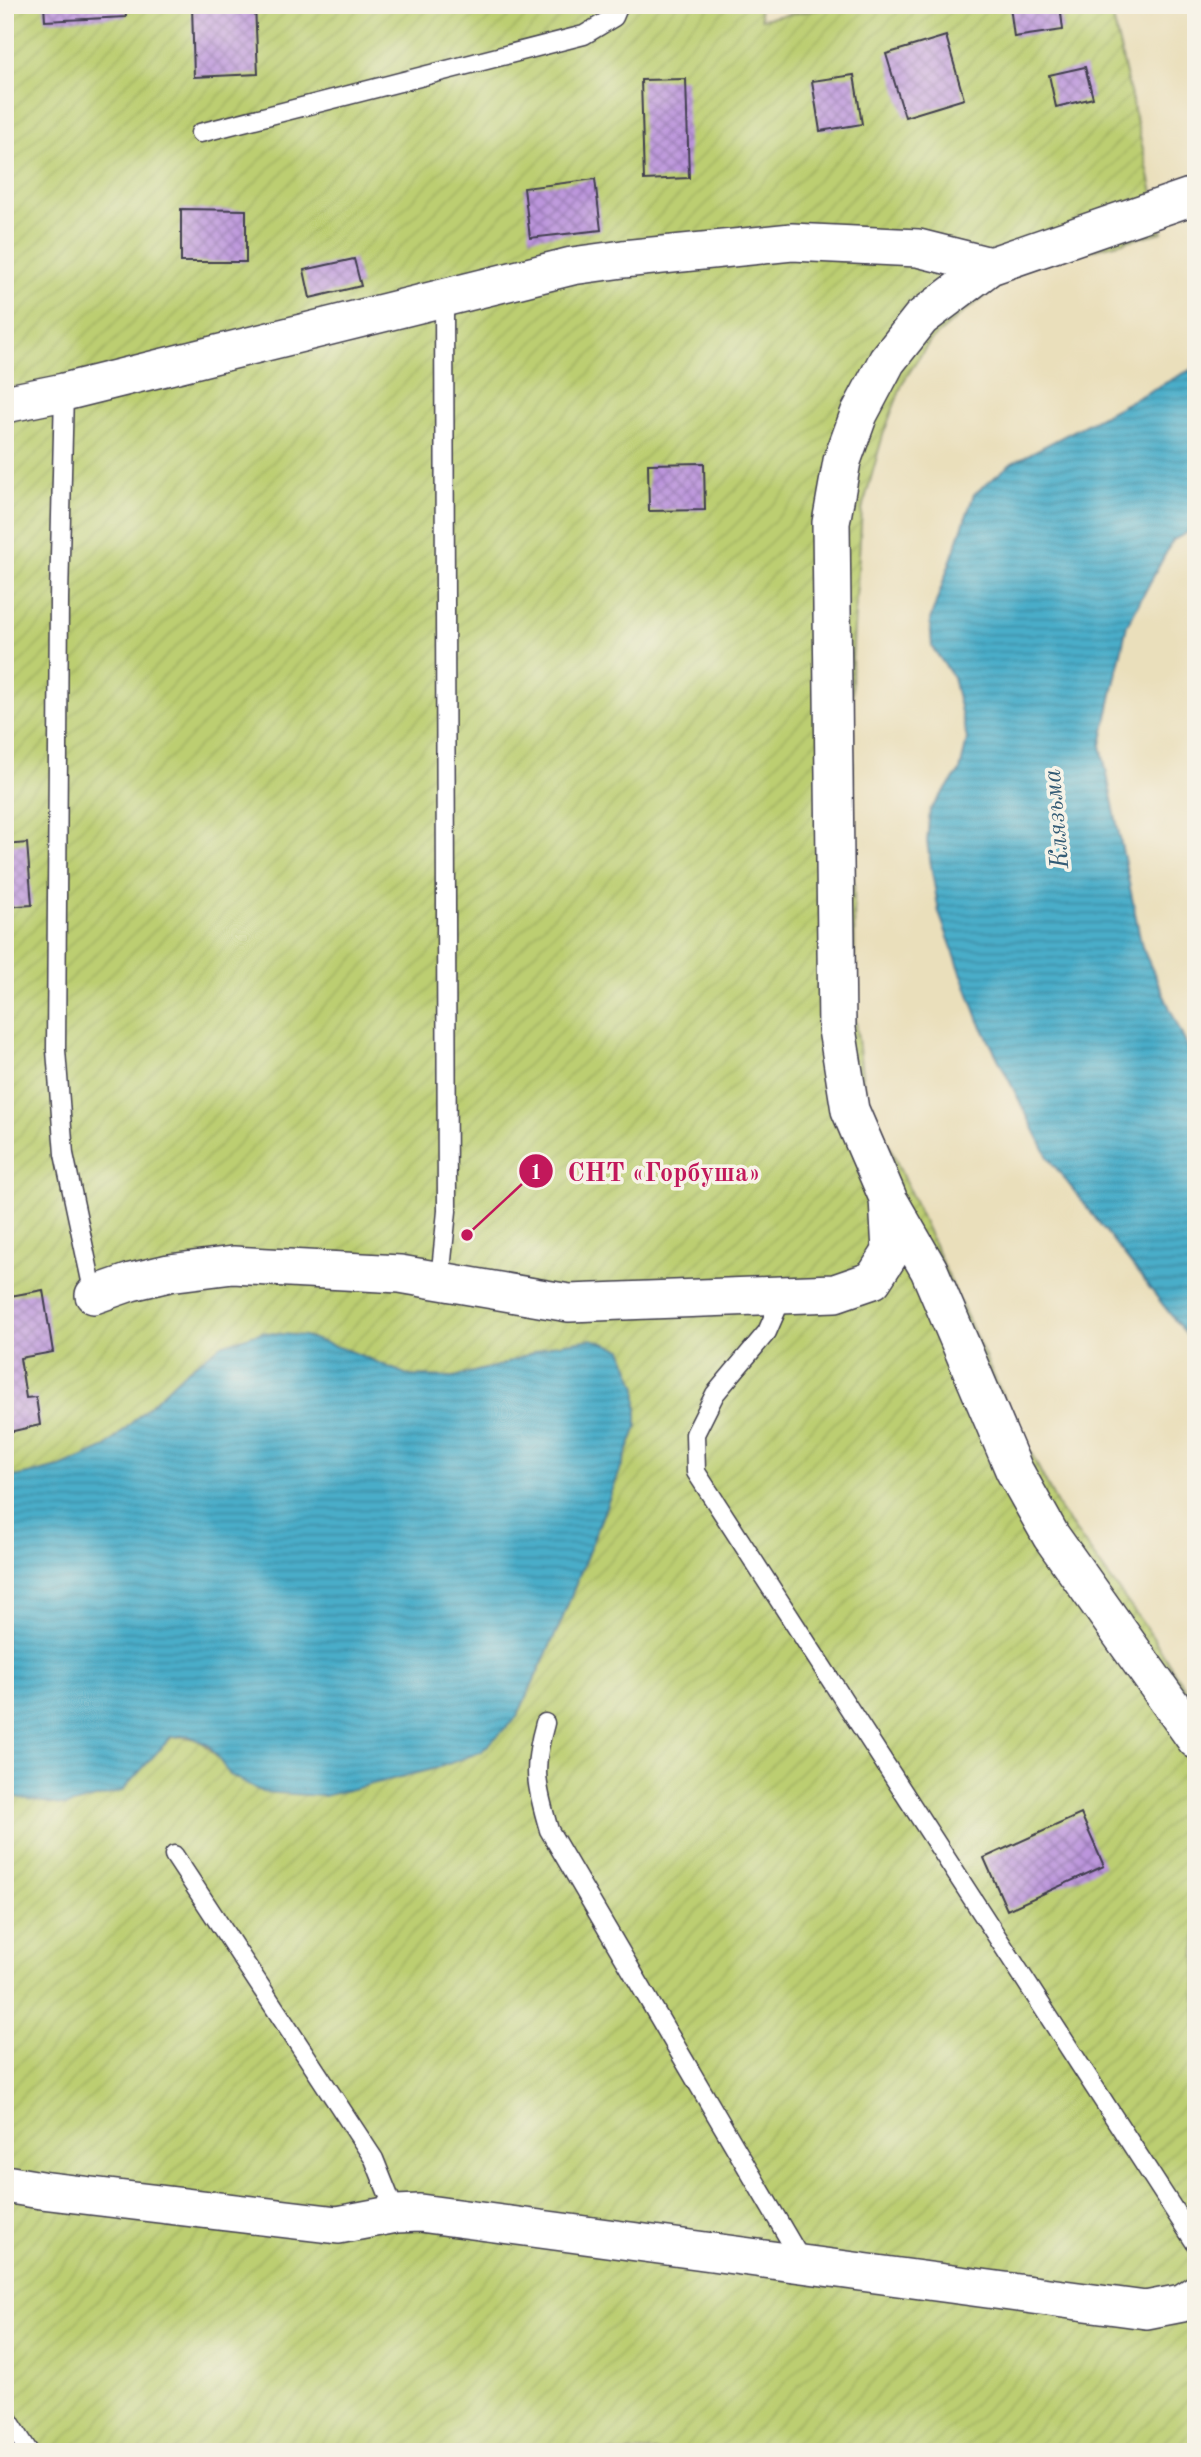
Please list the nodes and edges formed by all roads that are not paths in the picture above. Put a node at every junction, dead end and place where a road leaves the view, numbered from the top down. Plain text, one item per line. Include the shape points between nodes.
1 (619, 5) edge
2 (200, 133) dead end
3 (1196, 195) edge
4 (990, 266) junction
5 (444, 299) junction
6 (64, 393) junction
7 (5, 404) edge
8 (888, 1198) junction
9 (440, 1280) junction
10 (783, 1295) junction
11 (94, 1296) joint
12 (545, 1723) dead end
13 (1196, 1740) edge
14 (174, 1855) dead end
15 (5, 2184) edge
16 (396, 2214) junction
17 (1196, 2244) edge
18 (803, 2263) junction
19 (1196, 2294) edge
20 (5, 2414) edge
21 (29, 2452) edge

1 - 2 lane via 614,17 584,35
3 - 4 street
4 - 5 street via 918,248 792,242 572,266
4 - 8 street via 921,318 887,361 859,414 842,461 831,523 837,1029 850,1110
5 - 6 street
5 - 9 lane via 447,1211
6 - 7 street
6 - 11 lane via 56,1050 64,1154
8 - 10 street via 891,1252 873,1280 835,1293
8 - 13 street via 929,1270 1014,1470 1051,1536
9 - 10 street via 569,1303
9 - 11 street via 233,1265 169,1272
10 - 17 lane via 768,1332 715,1394 695,1434 696,1472
12 - 18 lane via 538,1750 537,1787 549,1830
14 - 16 lane via 374,2159
15 - 16 street via 338,2225
16 - 18 street via 420,2213
18 - 19 street via 1146,2310 1182,2303
20 - 21 lane

